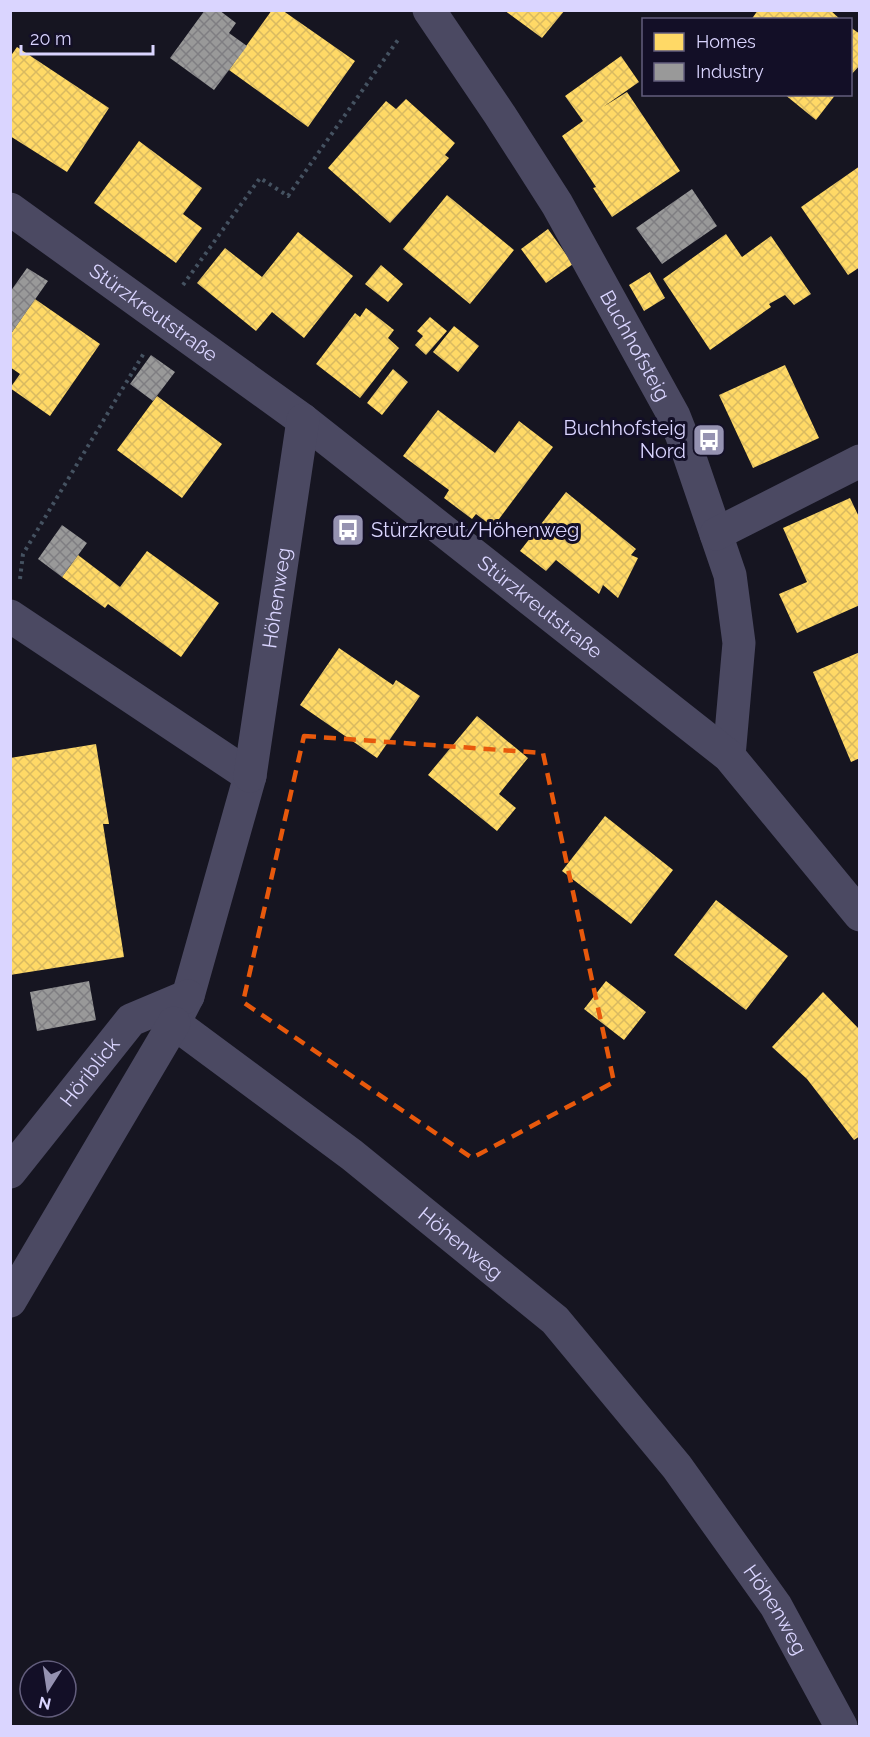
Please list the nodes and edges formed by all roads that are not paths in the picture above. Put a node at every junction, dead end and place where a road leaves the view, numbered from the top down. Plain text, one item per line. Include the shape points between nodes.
1 (417, 20) edge
2 (10, 209) edge
3 (303, 420) junction
4 (860, 461) edge
5 (716, 534) junction
6 (12, 617) edge
7 (729, 756) junction
8 (250, 776) junction
9 (860, 915) edge
10 (181, 1009) junction
11 (10, 1172) edge
12 (10, 1301) edge
13 (841, 1726) edge

1 - 5 street, Buchhofsteig via 500,115 557,204 674,416
2 - 3 street, Stürzkreutstraße
3 - 7 street, Stürzkreutstraße
3 - 8 street, Höhenweg
4 - 5 street
5 - 7 street, Buchhofsteig via 730,575 739,643
6 - 8 street
7 - 9 street, Stürzkreutstraße
8 - 10 street, Höhenweg
10 - 11 street, Höriblick via 131,1020
10 - 12 street
10 - 13 street, Höhenweg via 555,1320 677,1467 776,1606

